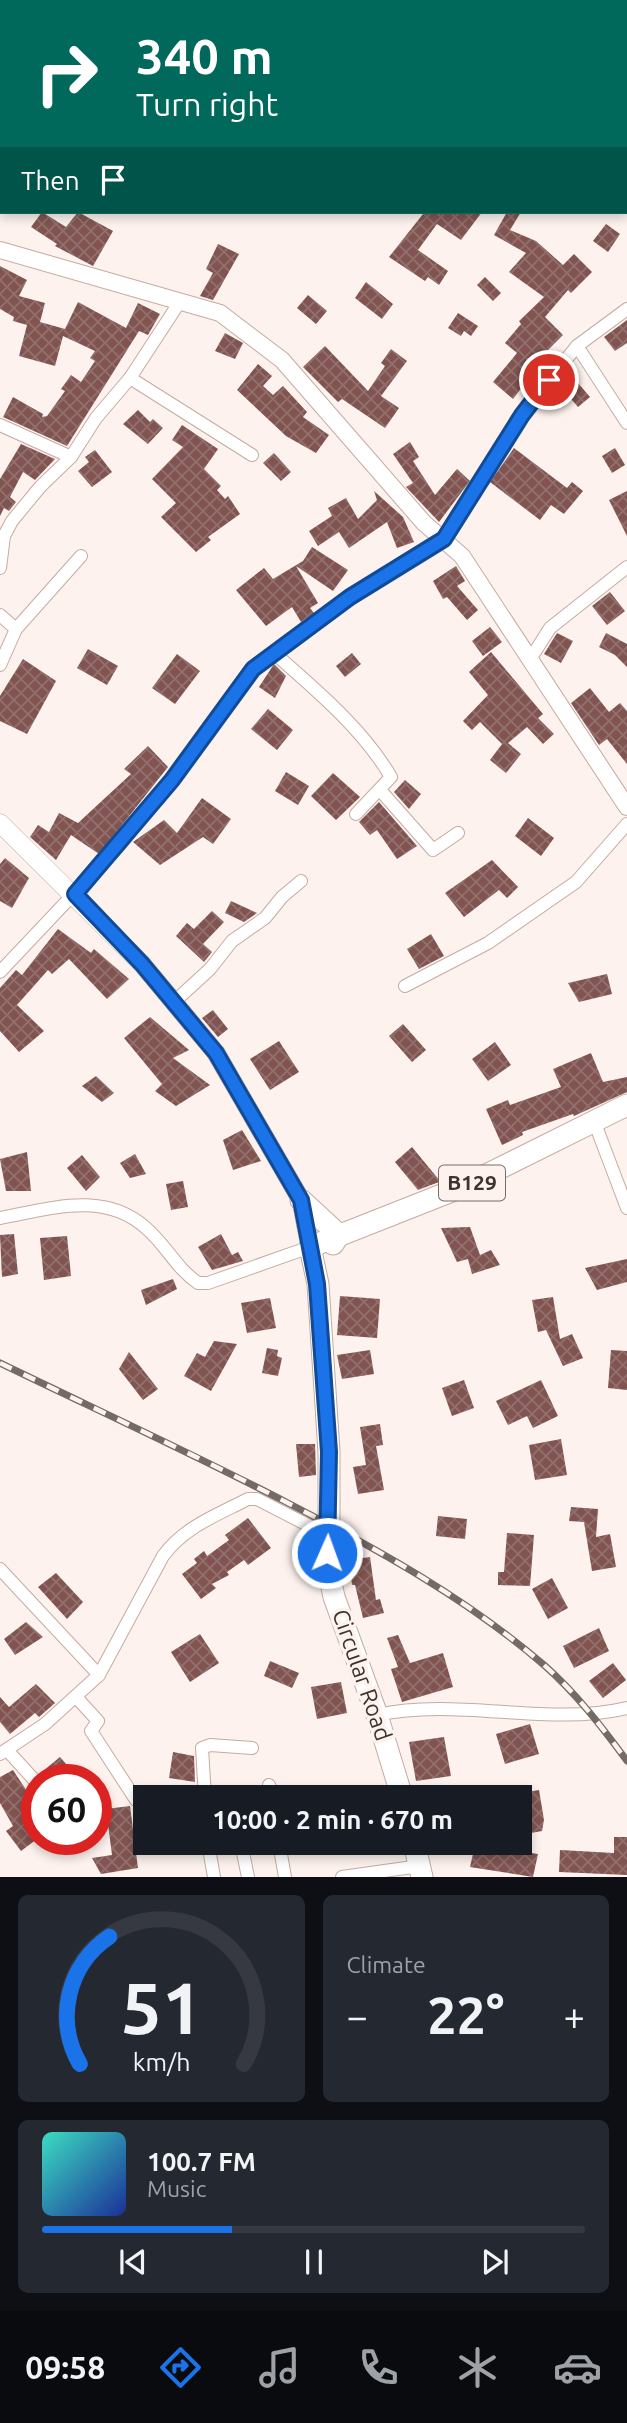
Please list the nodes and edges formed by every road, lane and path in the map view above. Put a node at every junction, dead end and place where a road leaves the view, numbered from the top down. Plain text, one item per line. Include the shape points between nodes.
1 (0, 250) edge
2 (179, 303) junction
3 (627, 309) edge
4 (577, 346) junction
5 (130, 378) junction
6 (627, 424) edge
7 (0, 425) edge
8 (252, 455) dead end
9 (71, 457) junction
10 (444, 539) junction
11 (81, 556) dead end
12 (627, 566) edge
13 (0, 568) edge
14 (0, 615) edge
15 (16, 629) junction
16 (274, 653) junction
17 (529, 661) junction
18 (0, 665) edge
19 (380, 790) junction
20 (627, 807) edge
21 (356, 814) dead end
22 (0, 823) edge
23 (627, 824) edge
24 (458, 833) dead end
25 (302, 881) dead end
26 (75, 894) junction
27 (0, 972) edge
28 (405, 986) dead end
29 (174, 1002) junction
30 (627, 1105) edge
31 (593, 1121) junction
32 (301, 1200) junction
33 (627, 1208) edge
34 (0, 1217) edge
35 (339, 1235) junction
36 (310, 1247) junction
37 (317, 1284) junction
38 (327, 1535) junction
39 (0, 1569) edge
40 (99, 1675) junction
41 (76, 1697) junction
42 (627, 1708) edge
43 (377, 1715) junction
44 (252, 1748) dead end
45 (4, 1752) edge
46 (21, 1768) edge
47 (204, 1785) edge
48 (398, 1785) edge
49 (133, 1795) edge
50 (210, 1855) edge
51 (243, 1855) edge
52 (281, 1855) edge
53 (421, 1871) edge
54 (214, 1877) edge
55 (248, 1877) edge
56 (285, 1877) edge
57 (342, 1877) edge

1 - 2 street
2 - 5 street
2 - 10 street via 220,313 282,360 424,523
3 - 4 street
4 - 6 street
4 - 10 street via 522,415
5 - 8 street
5 - 9 street
7 - 9 street
9 - 13 street via 12,521 4,536
10 - 16 street via 350,597
10 - 17 street via 462,556
11 - 15 street
12 - 17 street via 550,628
14 - 15 street
15 - 18 street
16 - 19 street via 382,761 391,777
16 - 26 street via 253,669 172,780
17 - 20 street
19 - 21 street
19 - 24 street via 433,850
22 - 26 main road, Circular Road
23 - 28 street via 576,882 488,943
25 - 29 street via 265,918 232,941
26 - 27 street
26 - 29 main road, Circular Road
29 - 32 main road, Circular Road via 216,1053
30 - 31 main road, B129
31 - 33 street
31 - 35 main road, B129 via 462,1188
32 - 35 main road
32 - 36 main road, Circular Road
34 - 36 street via 81,1204 107,1207 145,1226 198,1283
35 - 36 main road, B129
35 - 37 main road via 322,1262
36 - 37 main road, Circular Road
37 - 38 main road, Circular Road via 329,1452
38 - 40 street via 257,1499 202,1521 172,1543 163,1556
38 - 43 main road, Circular Road via 334,1597
39 - 40 street
40 - 41 street
41 - 45 street
41 - 49 street via 98,1721 91,1731
42 - 43 street via 545,1713 408,1708
43 - 48 main road, Circular Road
44 - 47 street via 202,1748
45 - 46 street
50 - 54 street
51 - 55 street
52 - 56 street
53 - 57 street

